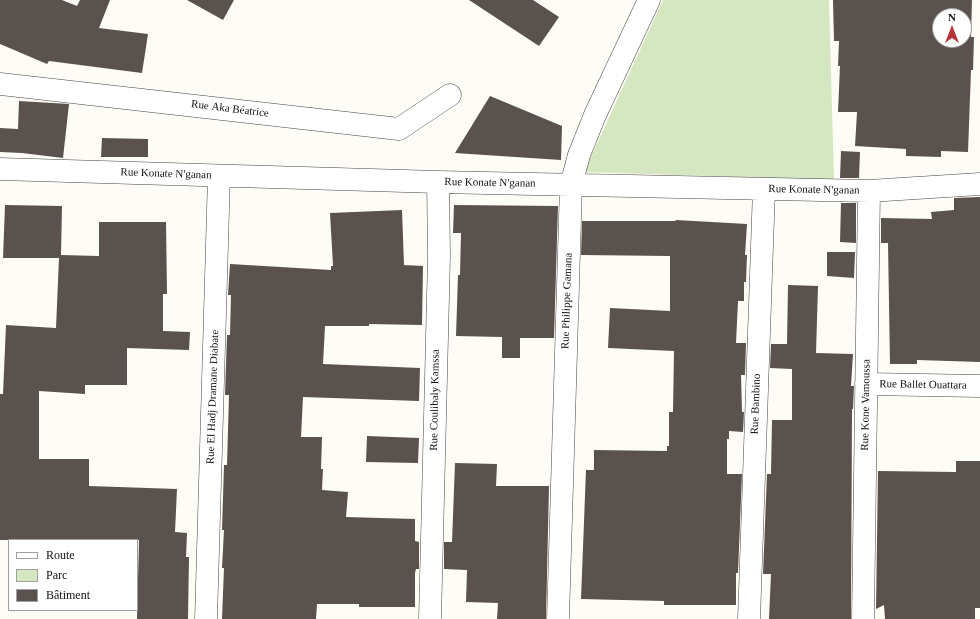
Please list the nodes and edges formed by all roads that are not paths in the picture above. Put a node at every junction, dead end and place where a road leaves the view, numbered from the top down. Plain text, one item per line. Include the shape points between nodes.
1 (649, 0) edge
2 (0, 84) edge
3 (450, 95) dead end
4 (0, 169) edge
5 (219, 176) junction
6 (438, 182) junction
7 (980, 184) edge
8 (571, 185) junction
9 (764, 189) junction
10 (869, 191) junction
11 (866, 384) junction
12 (980, 386) edge
13 (206, 619) edge
14 (430, 619) edge
15 (558, 619) edge
16 (749, 619) edge
17 (863, 619) edge

1 - 8 street, Rue Philippe Gamana via 595,115 579,155
2 - 3 street, Rue Aka Béatrice via 399,129
4 - 5 street, Rue Konate N'ganan
5 - 6 street, Rue Konate N'ganan
5 - 13 street, Rue El Hadj Dramane Diabate
6 - 8 street, Rue Konate N'ganan
6 - 14 street, Rue Coulibaly Kamssa via 439,256
7 - 10 street, Rue Konate N'ganan
8 - 9 street, Rue Konate N'ganan
8 - 15 street, Rue Philippe Gamana
9 - 10 street, Rue Konate N'ganan
9 - 16 street, Rue Bambino
10 - 11 street, Rue Kone Vamoussa
11 - 12 street, Rue Ballet Ouattara
11 - 17 street, Rue Kone Vamoussa

